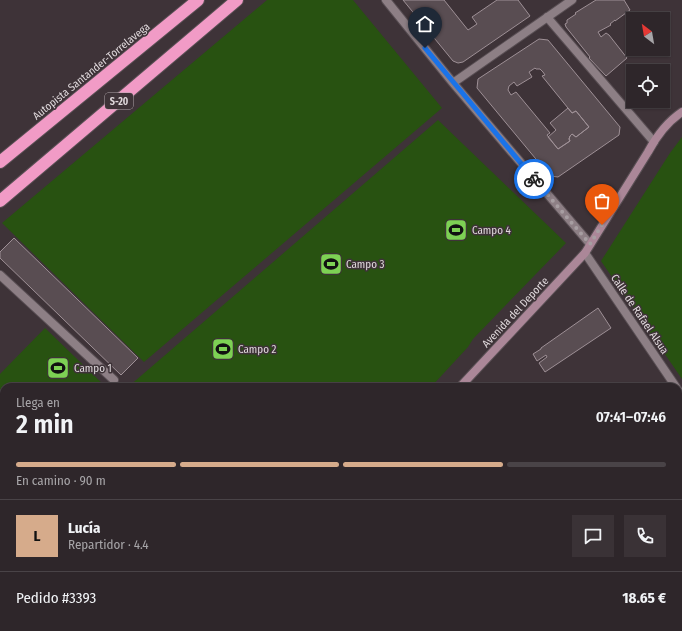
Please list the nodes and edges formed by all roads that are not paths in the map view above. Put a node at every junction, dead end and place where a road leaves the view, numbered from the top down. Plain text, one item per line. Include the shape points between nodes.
1 (198, 0) edge
2 (237, 0) edge
3 (386, 0) edge
4 (572, 0) edge
5 (547, 17) junction
6 (453, 83) junction
7 (682, 112) edge
8 (654, 142) junction
9 (0, 162) edge
10 (0, 201) edge
11 (590, 244) junction
12 (585, 253) junction
13 (0, 275) edge
14 (114, 380) dead end
15 (464, 383) edge
16 (673, 383) edge

1 - 9 highway, Autopista Santander-Torrelavega / S-20
2 - 10 highway, S-20
3 - 6 street
4 - 5 street
5 - 6 street
5 - 8 street
6 - 11 street
7 - 8 main road, Avenida del Deporte
8 - 11 main road, Avenida del Deporte
11 - 12 main road, Avenida del Deporte
12 - 15 main road, Avenida del Deporte
12 - 16 street, Calle de Rafael Alsua
13 - 14 street

